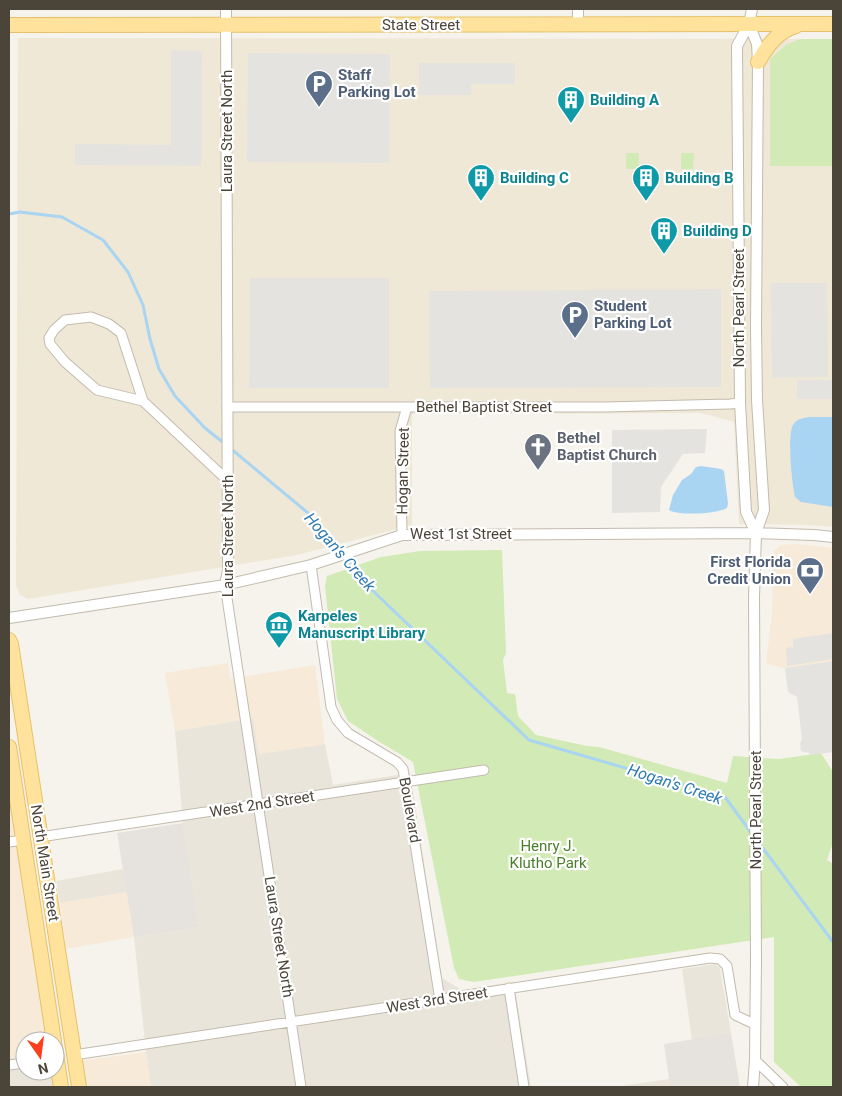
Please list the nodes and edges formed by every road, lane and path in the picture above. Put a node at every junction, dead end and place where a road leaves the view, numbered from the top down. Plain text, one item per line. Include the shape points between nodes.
1 (226, 9) edge
2 (578, 9) edge
3 (752, 9) edge
4 (578, 24) junction
5 (749, 24) junction
6 (802, 24) junction
7 (833, 24) edge
8 (9, 25) edge
9 (227, 25) junction
10 (758, 62) junction
11 (142, 401) junction
12 (740, 403) junction
13 (227, 407) junction
14 (407, 407) junction
15 (228, 481) junction
16 (756, 533) junction
17 (402, 534) junction
18 (833, 538) edge
19 (312, 565) junction
20 (225, 585) junction
21 (9, 618) edge
22 (9, 640) edge
23 (9, 747) edge
24 (484, 770) dead end
25 (406, 782) junction
26 (257, 804) junction
27 (40, 837) junction
28 (16, 841) edge
29 (509, 988) junction
30 (440, 1000) junction
31 (292, 1022) junction
32 (754, 1024) junction
33 (52, 1031) edge
34 (74, 1055) junction
35 (755, 1060) junction
36 (79, 1087) edge
37 (301, 1087) edge
38 (524, 1087) edge
39 (753, 1087) edge
40 (783, 1087) edge

1 - 9 street, Laura Street North
2 - 4 street
3 - 5 street, North Pearl Street
4 - 5 main road, State Street
4 - 9 main road, State Street
5 - 6 main road, State Street
5 - 10 street, North Pearl Street via 757,44
5 - 12 street, North Pearl Street via 737,46
6 - 7 main road, State Street
6 - 10 main road via 777,37
8 - 9 main road, State Street
9 - 13 street, Laura Street North
10 - 16 street, North Pearl Street via 756,337 764,510
11 - 11 street via 97,390 65,362 48,338 65,320 91,317 121,332
11 - 15 street
12 - 14 street, Bethel Baptist Street
12 - 16 street, North Pearl Street via 746,512
13 - 14 street, Bethel Baptist Street
13 - 15 street, Laura Street North
14 - 17 street, Hogan Street via 400,431
15 - 20 street, Laura Street North via 228,570
16 - 17 street, West 1st Street
16 - 18 street, West 1st Street
16 - 32 street, North Pearl Street
17 - 19 street, West 1st Street
19 - 20 street, West 1st Street
19 - 25 street, Boulevard via 328,692 337,720 348,733 397,762 403,769
20 - 21 street, West 1st Street
20 - 26 street, Laura Street North
22 - 27 main road, North Main Street
23 - 28 main road, North Main Street
24 - 25 street, West 2nd Street
25 - 26 street, West 2nd Street
25 - 30 street, Boulevard
26 - 27 street, West 2nd Street
26 - 31 street, Laura Street North
27 - 34 main road, North Main Street
28 - 33 main road, North Main Street
29 - 30 street, West 3rd Street
29 - 32 street, West 3rd Street via 720,959 727,966 735,1015
29 - 38 street
30 - 31 street, West 3rd Street
31 - 34 street, West 3rd Street
31 - 37 street, Laura Street North
32 - 35 street, North Pearl Street
34 - 36 main road, North Main Street
35 - 39 street, North Pearl Street
35 - 40 street

